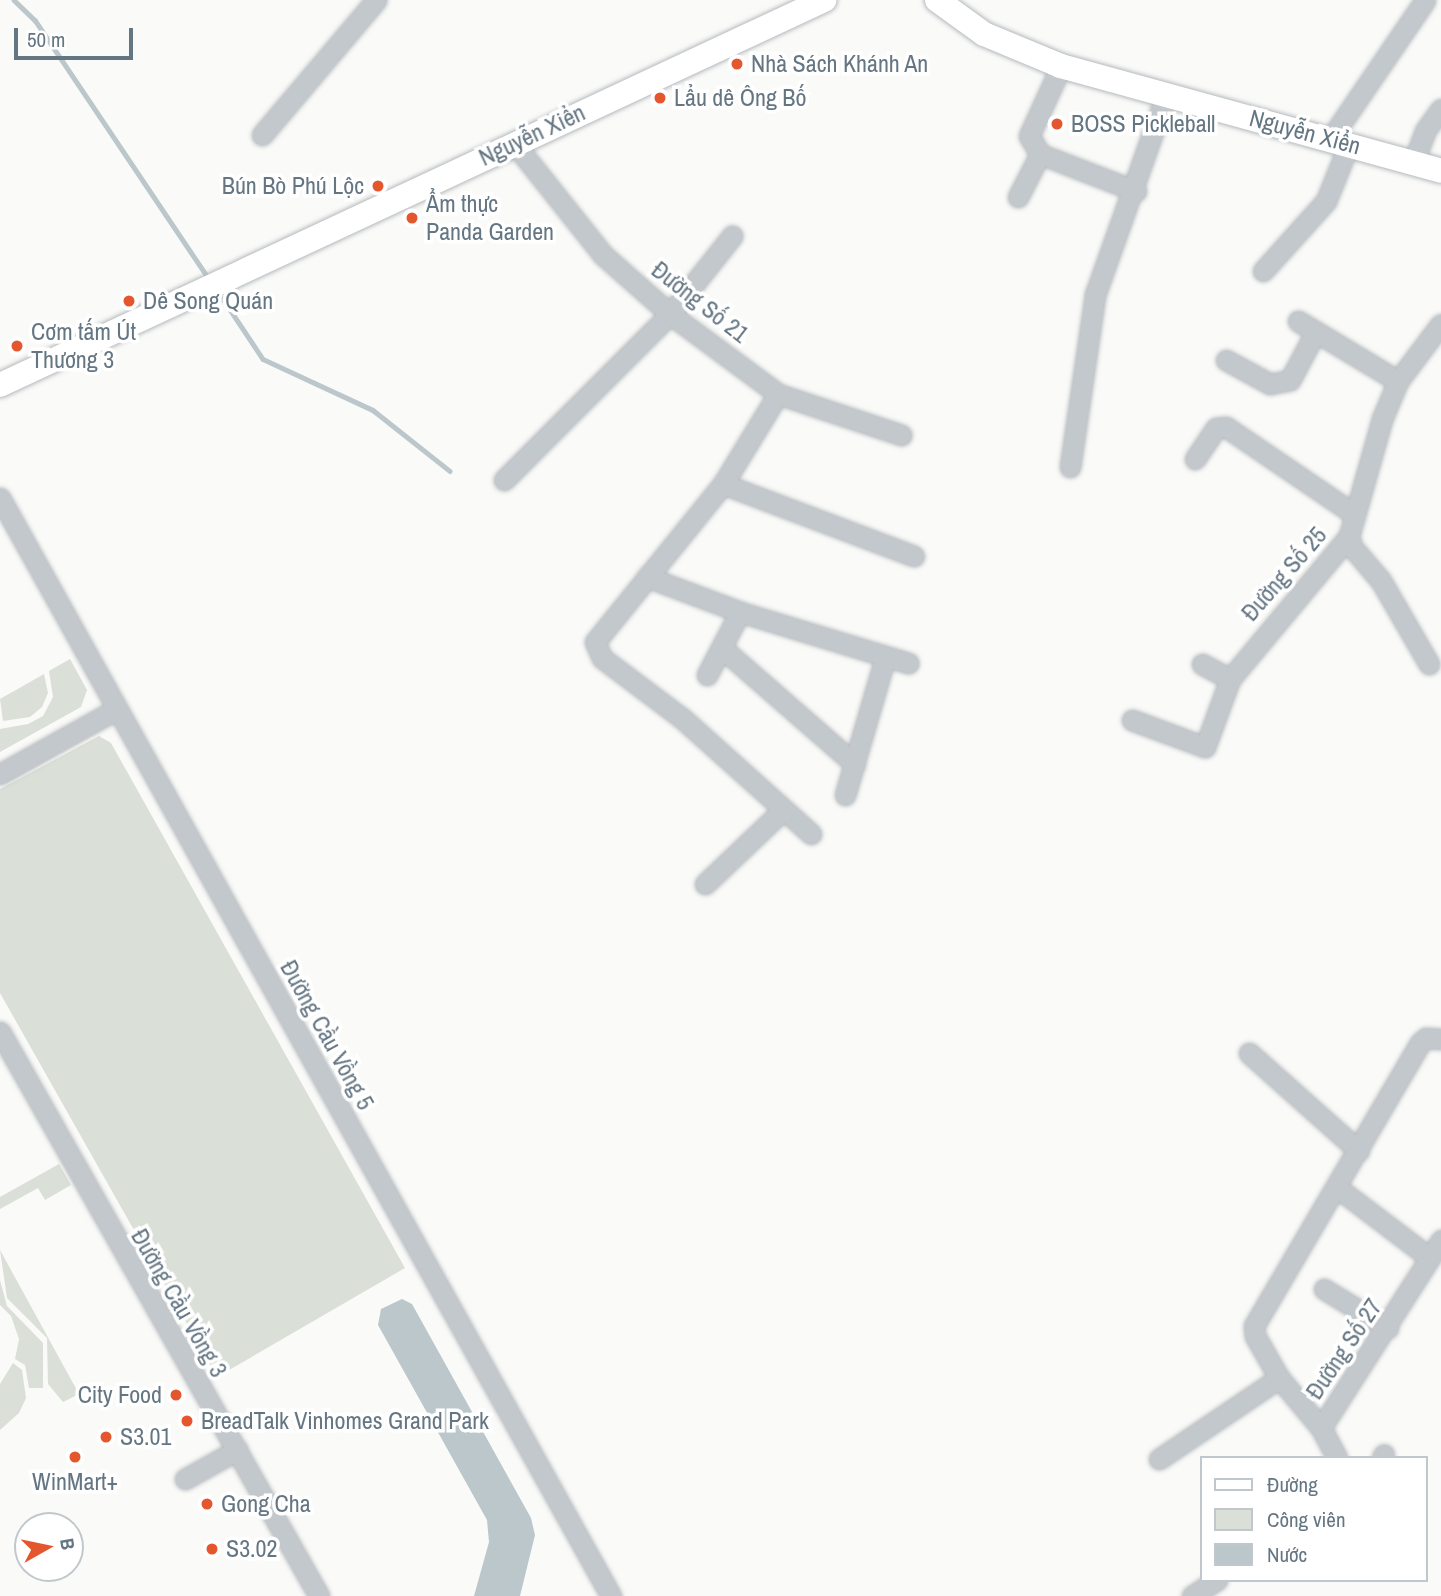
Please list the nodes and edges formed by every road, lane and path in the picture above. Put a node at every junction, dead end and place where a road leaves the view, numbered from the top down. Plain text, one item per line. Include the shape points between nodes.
1 (376, 0) edge
2 (824, 0) edge
3 (937, 0) edge
4 (1425, 0) edge
5 (1061, 66) junction
6 (1166, 96) junction
7 (1441, 109) edge
8 (262, 135) dead end
9 (1340, 141) junction
10 (514, 143) junction
11 (1040, 154) junction
12 (1413, 163) junction
13 (1441, 171) edge
14 (1136, 191) junction
15 (1018, 197) dead end
16 (732, 236) dead end
17 (1263, 271) dead end
18 (670, 314) junction
19 (1298, 321) dead end
20 (1441, 324) edge
21 (1315, 333) junction
22 (1226, 360) dead end
23 (1398, 382) junction
24 (0, 385) edge
25 (778, 394) junction
26 (901, 435) dead end
27 (1195, 459) dead end
28 (1070, 467) dead end
29 (504, 480) dead end
30 (723, 484) junction
31 (0, 498) edge
32 (1354, 514) junction
33 (1349, 536) junction
34 (914, 556) dead end
35 (647, 577) junction
36 (740, 612) junction
37 (723, 649) junction
38 (886, 658) junction
39 (908, 663) dead end
40 (1202, 664) dead end
41 (1429, 664) dead end
42 (707, 675) dead end
43 (1230, 679) junction
44 (117, 709) junction
45 (1132, 720) dead end
46 (855, 764) junction
47 (0, 774) edge
48 (845, 795) dead end
49 (782, 811) junction
50 (811, 834) dead end
51 (705, 884) dead end
52 (0, 1032) edge
53 (1441, 1039) edge
54 (1250, 1053) dead end
55 (1359, 1152) junction
56 (1339, 1189) junction
57 (1441, 1240) edge
58 (1430, 1258) junction
59 (1324, 1290) dead end
60 (1388, 1328) junction
61 (1279, 1378) junction
62 (1321, 1428) junction
63 (237, 1450) junction
64 (1337, 1456) edge
65 (1159, 1459) dead end
66 (185, 1479) dead end
67 (1214, 1582) edge
68 (319, 1596) edge
69 (611, 1596) edge
70 (1192, 1596) edge

1 - 8 street
2 - 10 main road, Nguyễn Xiển
3 - 5 main road, Nguyễn Xiển via 984,34
4 - 9 street
5 - 6 main road, Nguyễn Xiển
5 - 11 street via 1028,136
6 - 9 main road, Nguyễn Xiển
6 - 14 street
7 - 12 street via 1425,131
9 - 12 main road, Nguyễn Xiển
9 - 17 street via 1326,201
10 - 18 street, Đường Số 21 via 603,255
10 - 24 main road, Nguyễn Xiển
11 - 14 street
11 - 15 street
12 - 13 main road, Nguyễn Xiển
14 - 28 street via 1095,295
16 - 18 street
18 - 25 street, Đường Số 21
18 - 29 street
19 - 21 street
20 - 23 street, Đường Số 25
21 - 22 street via 1290,380 1270,384
21 - 23 street
23 - 32 street, Đường Số 25
25 - 26 street, Đường Số 21
25 - 30 street
27 - 32 street via 1216,428 1226,428
30 - 34 street
30 - 35 street
31 - 44 street, Đường Cầu Vồng 5
32 - 33 street, Đường Số 25
33 - 41 street
33 - 43 street, Đường Số 25
35 - 36 street
35 - 49 street via 601,631 596,642 602,658 683,719
36 - 37 street
36 - 38 street
37 - 42 street
37 - 46 street
38 - 39 street
38 - 46 street
40 - 43 street
43 - 45 street, Đường Số 25 via 1205,747
44 - 47 street
44 - 69 street, Đường Cầu Vồng 5
46 - 48 street
49 - 50 street
49 - 51 street
52 - 63 street, Đường Cầu Vồng 3
53 - 55 street via 1426,1038 1420,1044
54 - 55 street
55 - 56 street
56 - 58 street
56 - 61 street, Đường Số 27 via 1254,1326
57 - 58 street, Đường Số 27
58 - 60 street, Đường Số 27
59 - 60 street
60 - 62 street, Đường Số 27
61 - 62 street, Đường Số 27
61 - 65 street
62 - 64 street
63 - 66 street
63 - 68 street, Đường Cầu Vồng 3
67 - 70 street

